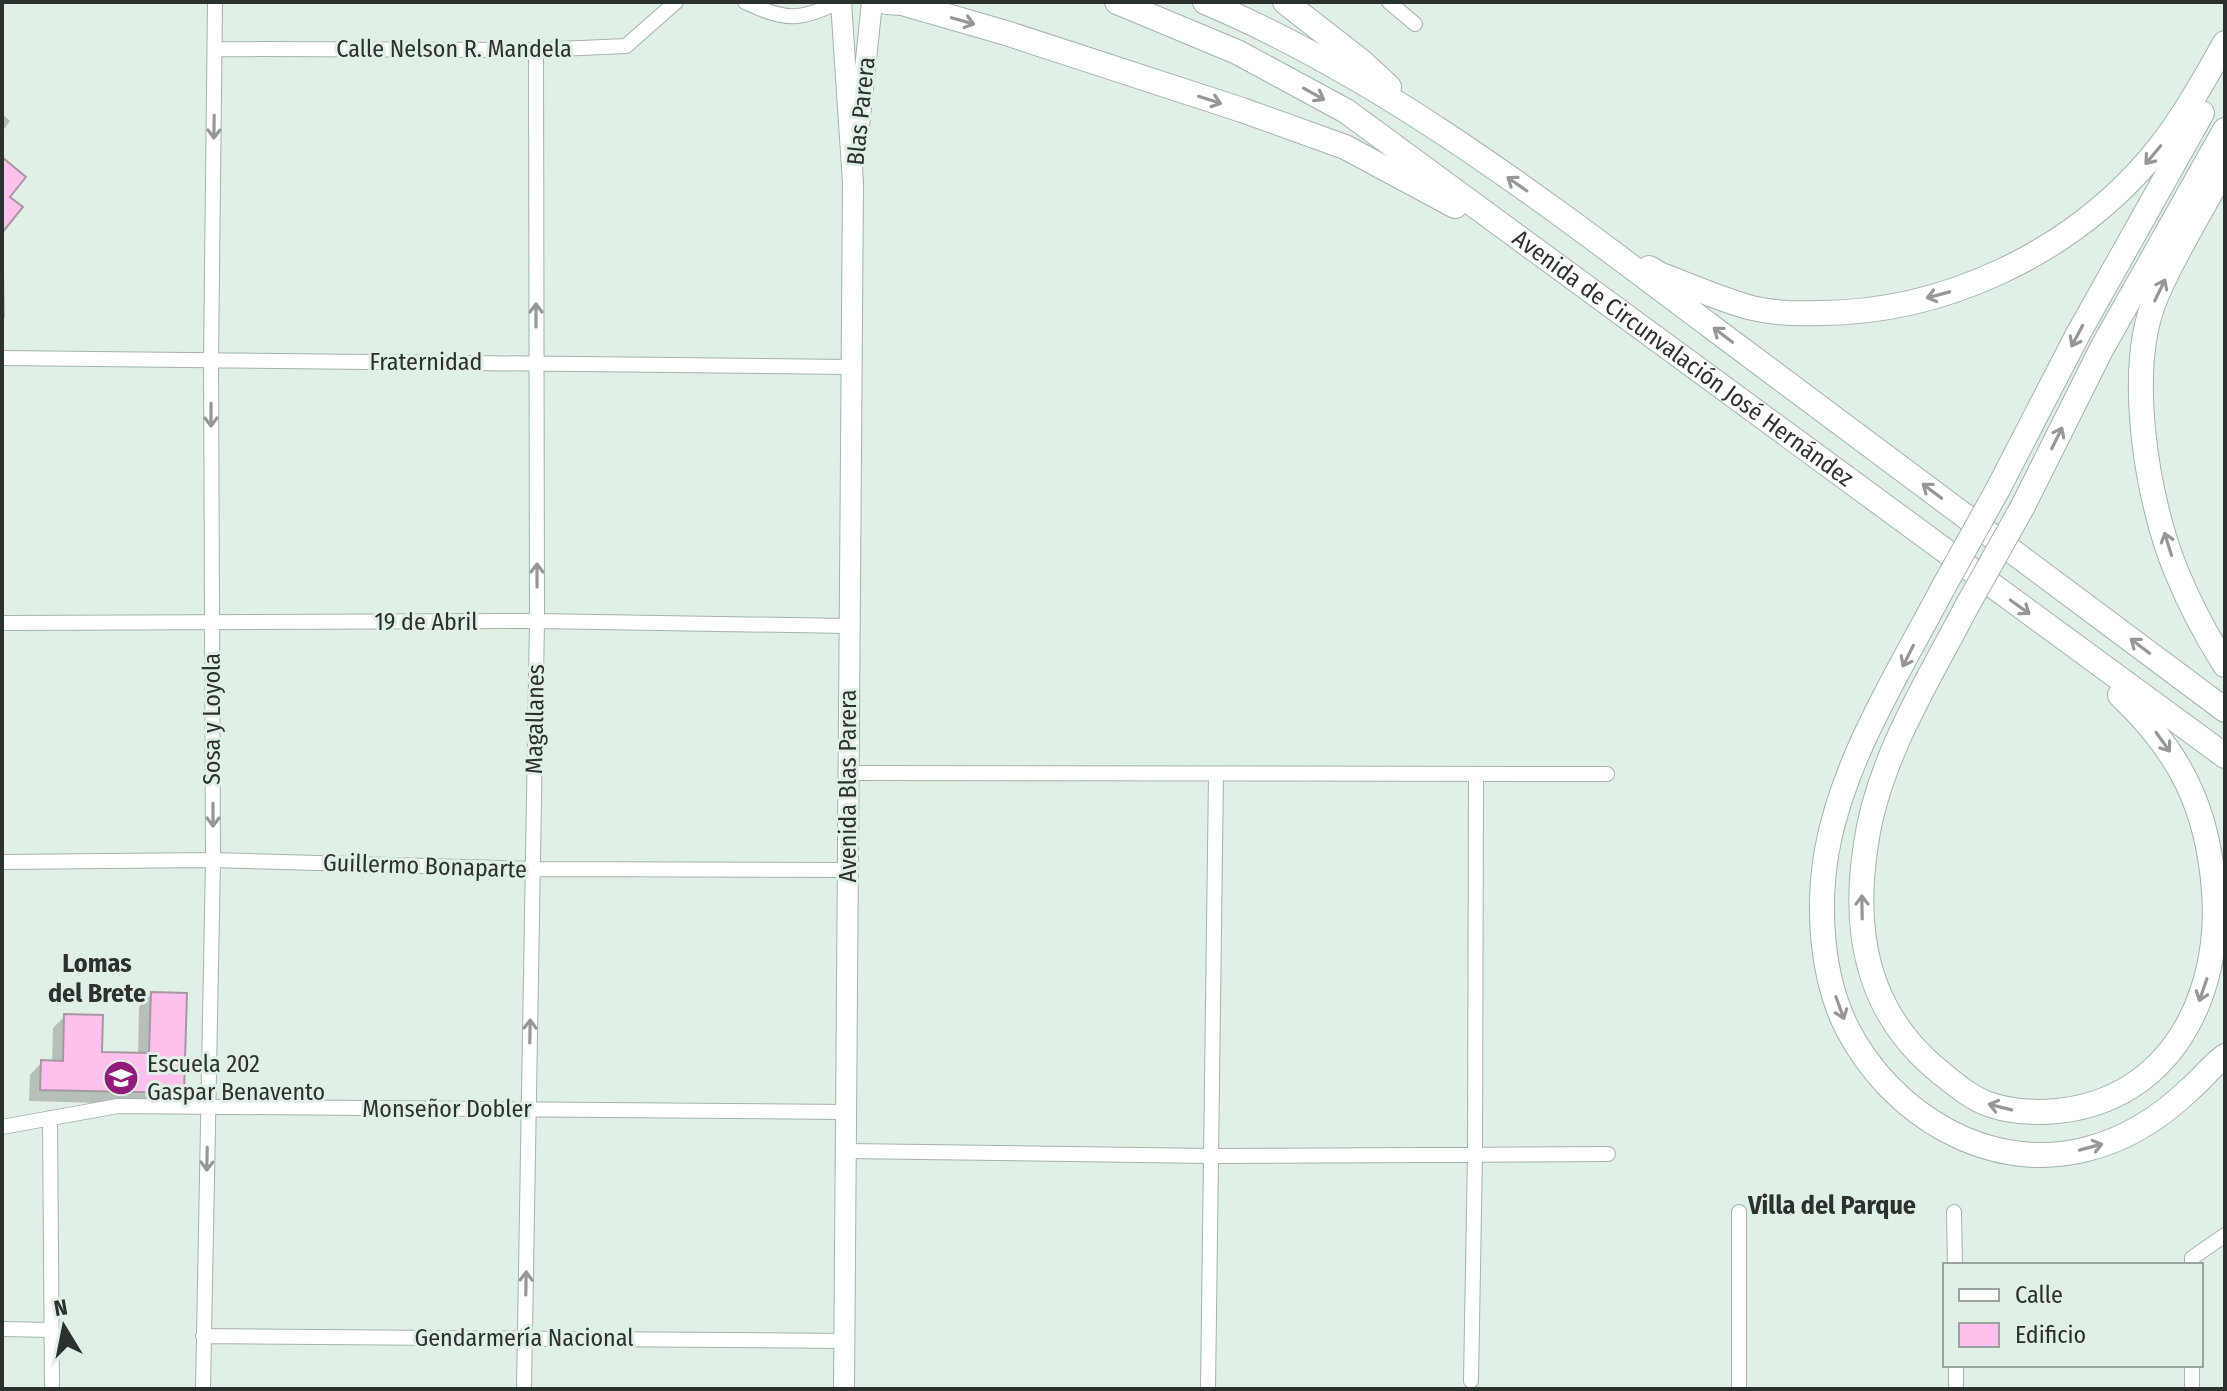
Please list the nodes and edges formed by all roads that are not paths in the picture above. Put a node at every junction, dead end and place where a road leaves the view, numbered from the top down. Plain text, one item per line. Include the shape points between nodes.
1 (215, 2) edge
2 (676, 2) edge
3 (745, 2) edge
4 (840, 2) edge
5 (872, 2) edge
6 (887, 2) edge
7 (1117, 2) edge
8 (1205, 2) edge
9 (1285, 2) edge
10 (1389, 2) edge
11 (1415, 24) dead end
12 (2225, 43) edge
13 (215, 49) junction
14 (536, 50) junction
15 (2225, 72) edge
16 (1431, 127) junction
17 (2225, 130) edge
18 (2225, 167) edge
19 (853, 183) junction
20 (1580, 229) junction
21 (1551, 263) junction
22 (2, 358) edge
23 (211, 361) junction
24 (536, 362) junction
25 (850, 367) junction
26 (537, 621) junction
27 (2, 623) edge
28 (212, 623) junction
29 (849, 626) junction
30 (2048, 628) junction
31 (2225, 665) edge
32 (2225, 710) edge
33 (2225, 756) edge
34 (849, 773) junction
35 (1216, 774) junction
36 (1607, 774) dead end
37 (1476, 775) junction
38 (213, 860) junction
39 (2, 862) edge
40 (533, 869) junction
41 (848, 870) junction
42 (2225, 1056) edge
43 (208, 1108) junction
44 (529, 1109) junction
45 (846, 1112) junction
46 (50, 1118) junction
47 (2, 1127) edge
48 (846, 1151) junction
49 (1475, 1154) junction
50 (1608, 1154) dead end
51 (1211, 1156) junction
52 (1739, 1212) dead end
53 (1954, 1212) dead end
54 (2225, 1235) edge
55 (2192, 1261) edge
56 (1955, 1263) edge
57 (2, 1329) edge
58 (52, 1330) junction
59 (203, 1336) junction
60 (525, 1338) junction
61 (845, 1341) junction
62 (1956, 1367) edge
63 (2192, 1367) edge
64 (1471, 1381) dead end
65 (52, 1389) edge
66 (203, 1389) edge
67 (524, 1389) edge
68 (844, 1389) edge
69 (1208, 1389) edge
70 (1739, 1389) edge
71 (1956, 1389) edge
72 (2192, 1389) edge

1 - 13 street, Sosa y Loyola
2 - 14 street, Calle Nelson R. Mandela via 626,46
3 - 4 street via 790,17 813,15
4 - 19 main road, Blas Parera
5 - 19 main road, Blas Parera
6 -> 21 highway via 1006,33 1345,147
7 -> 21 highway, Avenida de Circunvalación José Hernández via 1237,52 1346,111
8 - 16 highway, Avenida de Circunvalación José Hernández via 1353,76
9 - 16 highway via 1362,62
10 - 11 street
12 -> 20 highway via 2177,126 2114,197 2037,253 1947,292 1854,313 1753,308 1661,275
13 - 14 street, Calle Nelson R. Mandela
13 -> 23 street, Sosa y Loyola
24 -> 14 street, Magallanes
15 -> 42 highway, bridge via 2078,334 1853,761 1826,852 1822,889 1828,970 1847,1027 1888,1086 1958,1138 2014,1154 2085,1150 2148,1124
20 -> 16 highway, Avenida de Circunvalación José Hernández
30 -> 17 highway, bridge via 2151,725 2171,751 2208,842 2213,944 2207,978 2185,1032 2146,1077 2125,1092 2072,1109 2015,1111 1988,1105 1961,1089 1908,1042 1887,1015 1867,959 1862,924 1861,882 1871,815 1912,710 2102,348
31 -> 18 highway via 2198,621 2161,523 2148,461 2142,368 2155,297
19 - 25 main road, Avenida Blas Parera
32 -> 20 highway, Avenida de Circunvalación José Hernández
21 -> 30 highway, Avenida de Circunvalación José Hernández
22 - 23 street, Fraternidad
23 - 24 street, Fraternidad
23 -> 28 street, Sosa y Loyola
24 - 25 street, Fraternidad
26 -> 24 street, Magallanes
25 - 29 main road, Avenida Blas Parera
26 - 28 street, 19 de Abril
26 - 29 street, 19 de Abril
26 - 40 street, Magallanes
27 - 28 street, 19 de Abril
28 -> 38 street, Sosa y Loyola
29 - 34 main road, Avenida Blas Parera
30 - 33 highway, Avenida de Circunvalación José Hernández
34 - 35 street
34 - 41 main road, Avenida Blas Parera
35 - 37 street
35 - 51 street
36 - 37 street
37 - 49 street
38 - 39 street, Guillermo Bonaparte
38 - 40 street, Guillermo Bonaparte
38 - 43 street, Sosa y Loyola
40 - 41 street, Guillermo Bonaparte
44 -> 40 street, Magallanes
41 - 45 main road, Avenida Blas Parera
43 - 44 street, Monseñor Dobler
43 - 46 street, Monseñor Dobler via 118,1106
43 -> 59 street, Sosa y Loyola
44 - 45 street, Monseñor Dobler
60 -> 44 street, Magallanes
45 - 48 main road, Avenida Blas Parera
46 - 47 street, Monseñor Dobler
46 - 58 street
48 - 51 street
48 - 61 main road, Avenida Blas Parera
49 - 50 street
49 - 51 street
49 - 64 street
51 - 69 street
52 - 70 street
53 - 56 street
54 - 55 street
57 - 58 street
58 - 65 street
59 - 60 street, Gendarmería Nacional
59 - 66 street, Sosa y Loyola
60 - 61 street, Gendarmería Nacional
60 - 67 street, Magallanes
61 - 68 main road, Avenida Blas Parera
62 - 71 street
63 - 72 street

